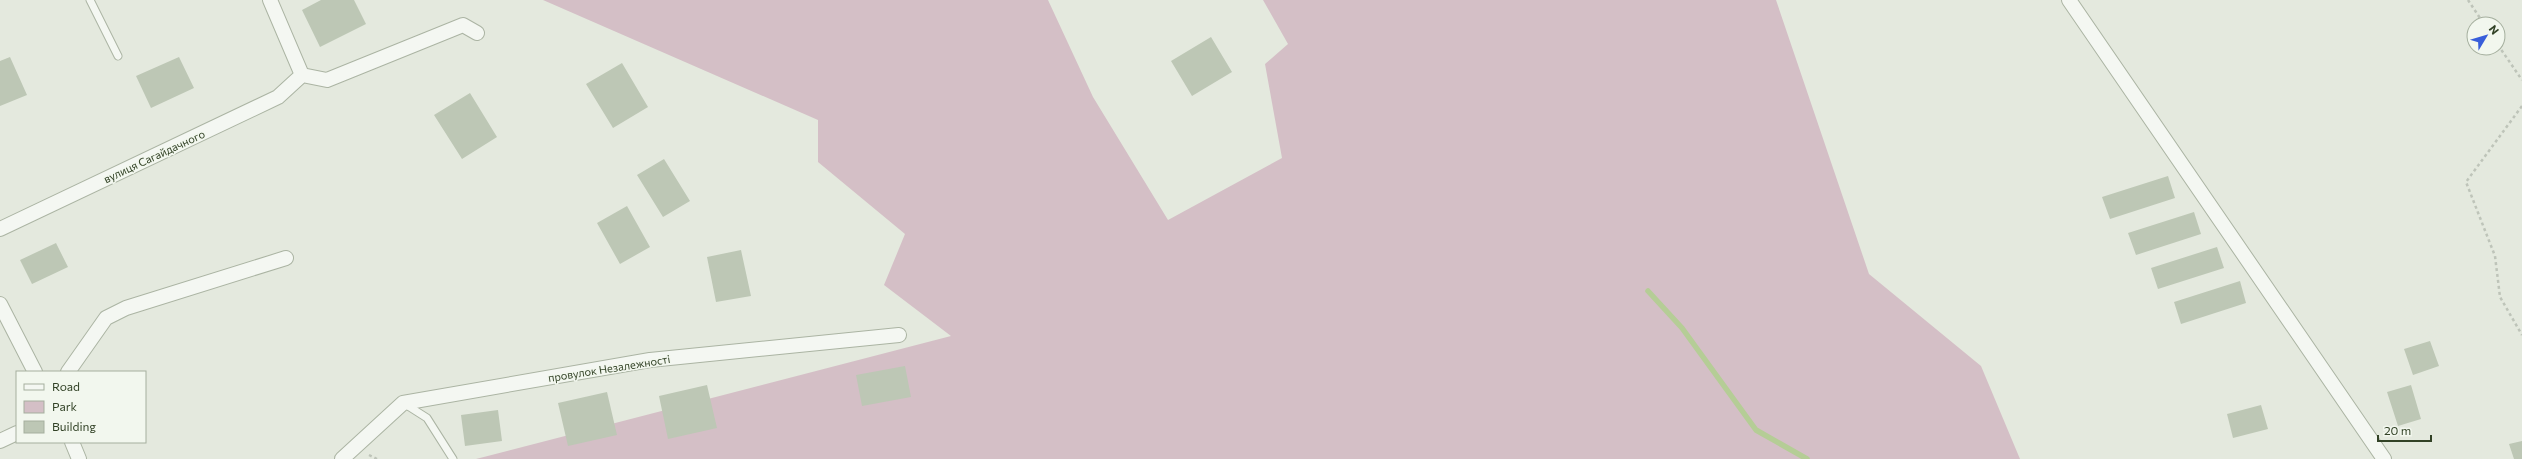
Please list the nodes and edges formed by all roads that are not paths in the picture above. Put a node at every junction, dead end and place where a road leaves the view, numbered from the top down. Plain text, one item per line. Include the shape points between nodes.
1 (90, 0) edge
2 (270, 0) edge
3 (2069, 0) edge
4 (477, 32) dead end
5 (118, 56) dead end
6 (302, 75) junction
7 (0, 229) edge
8 (286, 258) dead end
9 (0, 304) edge
10 (899, 335) dead end
11 (34, 371) edge
12 (69, 371) edge
13 (403, 403) junction
14 (16, 433) edge
15 (0, 441) edge
16 (72, 443) edge
17 (79, 459) edge
18 (342, 459) edge
19 (453, 459) edge
20 (2384, 459) edge

1 - 5 lane
2 - 6 street
3 - 20 street
4 - 6 street via 463,25 327,80
6 - 7 street, вулиця Сагайдачного via 278,97
8 - 12 street via 126,308 106,318
9 - 11 street
10 - 13 street, провулок Незалежності via 650,360
13 - 18 street
13 - 19 lane via 427,418
14 - 15 street
16 - 17 street

